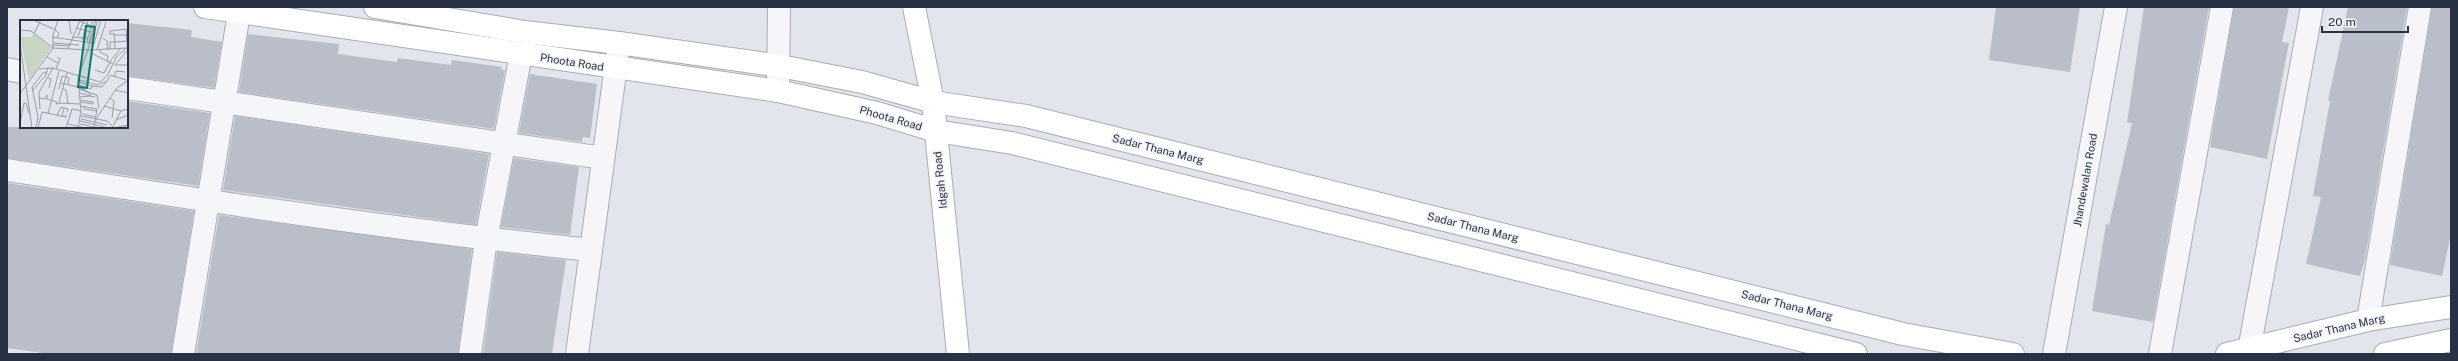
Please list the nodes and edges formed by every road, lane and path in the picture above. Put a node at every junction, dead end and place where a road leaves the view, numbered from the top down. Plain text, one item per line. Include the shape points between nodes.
1 (205, 7) edge
2 (375, 7) edge
3 (780, 7) edge
4 (914, 7) edge
5 (2116, 7) edge
6 (2222, 7) edge
7 (2312, 7) edge
8 (2420, 7) edge
9 (240, 10) edge
10 (619, 43) junction
11 (521, 54) junction
12 (780, 66) junction
13 (614, 68) junction
14 (7, 70) edge
15 (20, 72) edge
16 (128, 88) edge
17 (778, 91) junction
18 (933, 102) junction
19 (224, 104) junction
20 (936, 131) junction
21 (504, 142) junction
22 (603, 158) junction
23 (7, 170) edge
24 (208, 201) junction
25 (486, 240) junction
26 (591, 250) junction
27 (2451, 307) edge
28 (2368, 320) junction
29 (2449, 345) edge
30 (2249, 350) junction
31 (183, 354) edge
32 (470, 354) edge
33 (577, 354) edge
34 (958, 354) edge
35 (1856, 354) edge
36 (2013, 354) edge
37 (2054, 354) edge
38 (2160, 354) edge
39 (2227, 354) edge
40 (2385, 354) edge

1 - 9 street, Phoota Road
2 - 10 street via 525,32
3 - 12 street
4 - 18 street, Idgah Road
5 - 37 street, Jhandewalan Road
6 - 38 street
7 - 30 street
8 - 28 street
9 - 11 street, Phoota Road
9 - 19 street
10 - 12 street
10 - 13 street
11 - 13 street, Phoota Road
11 - 21 street
12 - 17 street
12 - 18 street via 862,82
13 - 17 street, Phoota Road
13 - 22 street
14 - 15 street
16 - 19 street
17 - 20 street, Phoota Road via 878,112
18 - 20 street, Idgah Road
18 - 36 street, Sadar Thana Marg via 1026,116 1903,334
19 - 21 street
19 - 24 street
20 - 34 street, Idgah Road
20 - 35 street via 1012,143
21 - 22 street
21 - 25 street
22 - 26 street
23 - 24 street
24 - 25 street
24 - 31 street
25 - 26 street
25 - 32 street
26 - 33 street
27 - 28 street, Sadar Thana Marg
28 - 30 street, Sadar Thana Marg
29 - 40 street
30 - 39 street, Sadar Thana Marg

